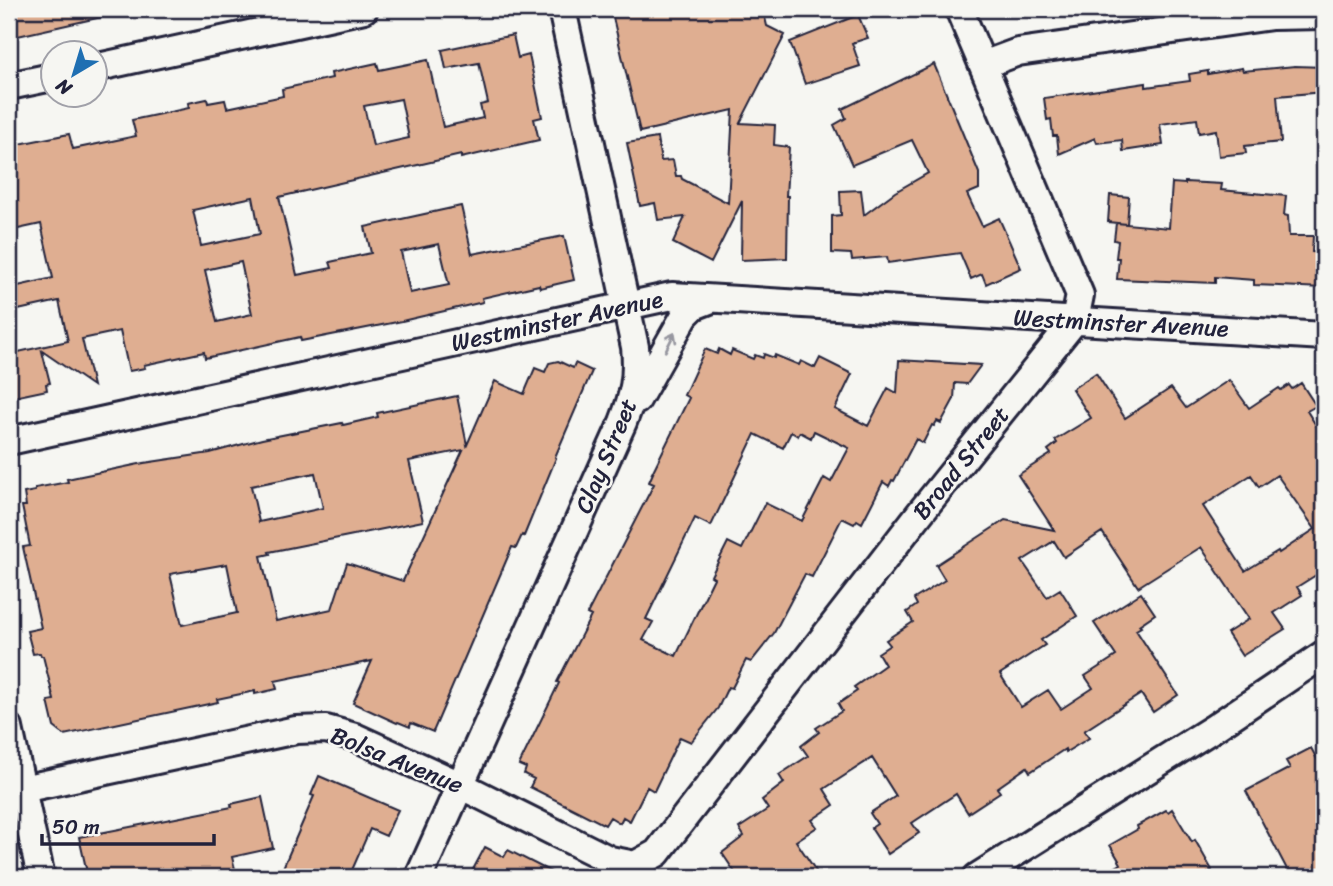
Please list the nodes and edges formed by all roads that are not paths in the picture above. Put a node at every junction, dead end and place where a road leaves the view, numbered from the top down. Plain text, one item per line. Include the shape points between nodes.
1 (364, 9) edge
2 (562, 9) edge
3 (959, 9) edge
4 (1324, 15) edge
5 (108, 65) edge
6 (983, 65) junction
7 (38, 80) edge
8 (9, 86) edge
9 (712, 299) junction
10 (626, 305) junction
11 (1075, 320) junction
12 (1324, 335) edge
13 (622, 422) junction
14 (9, 441) edge
15 (1324, 654) edge
16 (9, 728) edge
17 (460, 785) junction
18 (22, 789) junction
19 (635, 865) joint
20 (41, 877) edge
21 (419, 877) edge
22 (978, 877) edge

1 - 5 street
2 - 10 street, Clay Street
3 - 6 street
4 - 6 street via 1272,16 1018,52
6 - 11 street via 1080,295
7 - 8 street
9 - 10 street, Westminster Avenue via 672,296
9 - 11 street, Westminster Avenue
13 -> 9 street via 685,315
10 - 13 street, Clay Street via 638,374
10 - 14 street, Westminster Avenue
11 - 12 street, Westminster Avenue
11 - 19 street, Broad Street via 657,853
13 - 17 street, Clay Street
15 - 22 street
16 - 18 street
17 - 18 street, Bolsa Avenue via 355,737 326,729 296,730
17 - 19 street, Bolsa Avenue via 610,859
17 - 21 street, Clay Street
18 - 20 street

